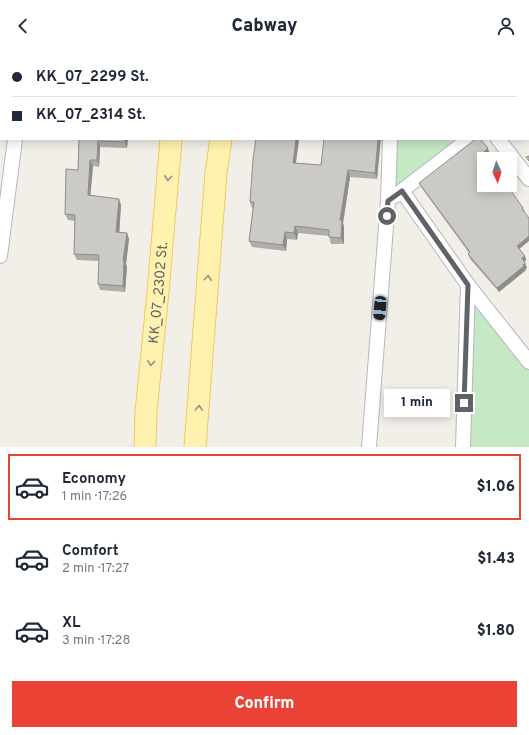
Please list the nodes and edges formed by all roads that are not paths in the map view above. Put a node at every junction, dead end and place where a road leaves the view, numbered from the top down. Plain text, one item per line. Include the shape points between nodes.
1 (15, 140) edge
2 (171, 140) edge
3 (221, 140) edge
4 (390, 140) edge
5 (468, 140) edge
6 (499, 140) edge
7 (529, 179) edge
8 (402, 191) junction
9 (388, 201) junction
10 (0, 252) edge
11 (468, 285) junction
12 (529, 362) edge
13 (144, 447) edge
14 (195, 447) edge
15 (369, 447) edge
16 (463, 447) edge

1 - 10 street
2 -> 13 main road, KK_07_2302 St.
14 -> 3 main road
4 - 9 street
5 - 8 street
6 - 7 street
8 - 9 street
8 - 11 street
9 - 15 street
11 - 12 street
11 - 16 street

